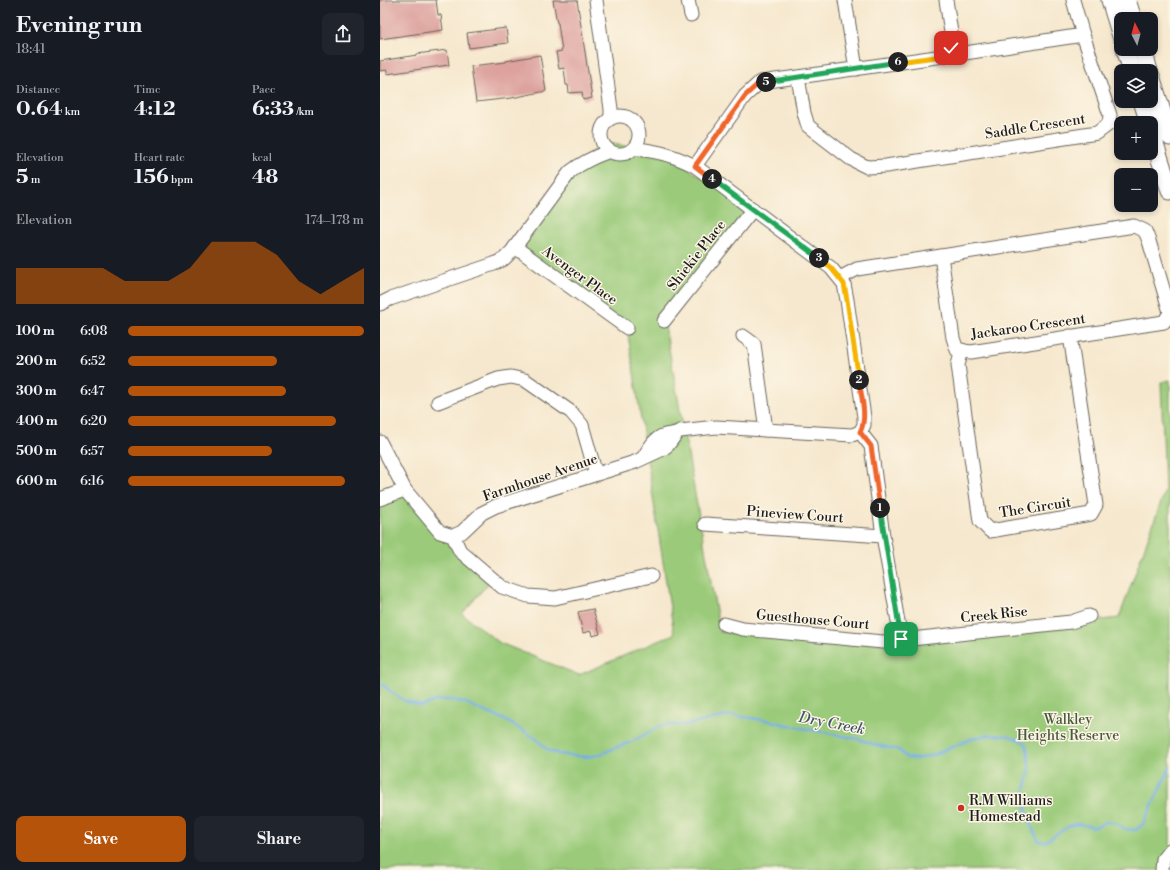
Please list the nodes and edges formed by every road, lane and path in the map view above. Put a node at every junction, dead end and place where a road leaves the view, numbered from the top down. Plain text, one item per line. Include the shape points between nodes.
1 (596, 0) edge
2 (604, 0) edge
3 (688, 0) edge
4 (846, 0) edge
5 (946, 0) edge
6 (1073, 0) edge
7 (1110, 0) edge
8 (1127, 0) edge
9 (1131, 12) edge
10 (1114, 13) edge
11 (691, 15) dead end
12 (1083, 35) junction
13 (951, 48) junction
14 (856, 68) junction
15 (798, 77) junction
16 (1158, 98) edge
17 (617, 117) junction
18 (1170, 137) edge
19 (637, 142) junction
20 (606, 147) junction
21 (1158, 152) edge
22 (695, 166) junction
23 (1170, 191) edge
24 (753, 209) junction
25 (515, 247) junction
26 (941, 256) junction
27 (840, 278) junction
28 (383, 301) edge
29 (1170, 313) edge
30 (664, 321) dead end
31 (627, 328) dead end
32 (742, 336) dead end
33 (1070, 336) junction
34 (962, 350) junction
35 (438, 402) dead end
36 (766, 430) junction
37 (860, 432) junction
38 (380, 442) edge
39 (596, 474) junction
40 (405, 490) junction
41 (380, 499) edge
42 (705, 524) dead end
43 (453, 536) junction
44 (884, 536) junction
45 (651, 576) dead end
46 (1089, 616) dead end
47 (724, 624) dead end
48 (901, 639) junction
49 (1170, 850) edge
50 (1162, 870) edge

1 - 17 street via 611,109
2 - 17 street via 617,94
3 - 11 street
4 - 14 street
5 - 13 street
6 - 12 street, Saddle Crescent
7 - 10 main road
8 - 9 main road
12 - 13 street via 965,53
12 - 15 street, Saddle Crescent via 1110,115 1109,124 1097,133 886,166 867,167 808,126
13 - 14 street via 943,56
14 - 15 street
15 - 22 street via 760,82 745,96
16 - 18 main road
17 - 19 street via 629,118 636,124 639,130
17 - 20 street via 603,127 601,132
19 - 20 street via 632,151 622,154 617,154
19 - 22 street via 638,149 663,152
20 - 25 street via 588,153 570,172
21 - 23 main road
22 - 24 street
24 - 27 street via 831,268
24 - 30 street, Shiekie Place
25 - 28 street via 504,259 494,264
25 - 31 street, Avenger Place
26 - 27 street, Jackaroo Crescent via 857,269
26 - 29 street, Jackaroo Crescent via 1134,226 1144,231 1149,240
26 - 34 street, Jackaroo Crescent via 953,338 957,350
27 - 37 street via 847,300 864,417 864,425
29 - 33 street, Jackaroo Crescent via 1164,322
32 - 36 street via 754,344
33 - 34 street, Jackaroo Crescent via 971,352
33 - 34 street, The Circuit via 1096,505 1091,514 990,530 980,521 958,365
35 - 39 street via 498,379 511,377 525,380 571,412 582,425
36 - 37 street, Farmhouse Avenue via 852,434
36 - 39 street, Farmhouse Avenue via 716,427 680,431 667,446 635,462
37 - 44 street via 871,446
38 - 40 street
39 - 43 street, Farmhouse Avenue via 496,506 482,513 462,532
40 - 41 street
40 - 43 street via 440,532
42 - 44 street, Pineview Court
43 - 45 street via 460,551 502,587 528,596 555,598
44 - 48 street
46 - 48 street, Creek Rise via 1071,622
47 - 48 street, Guesthouse Court via 743,629 883,642
49 - 50 street via 1163,859

